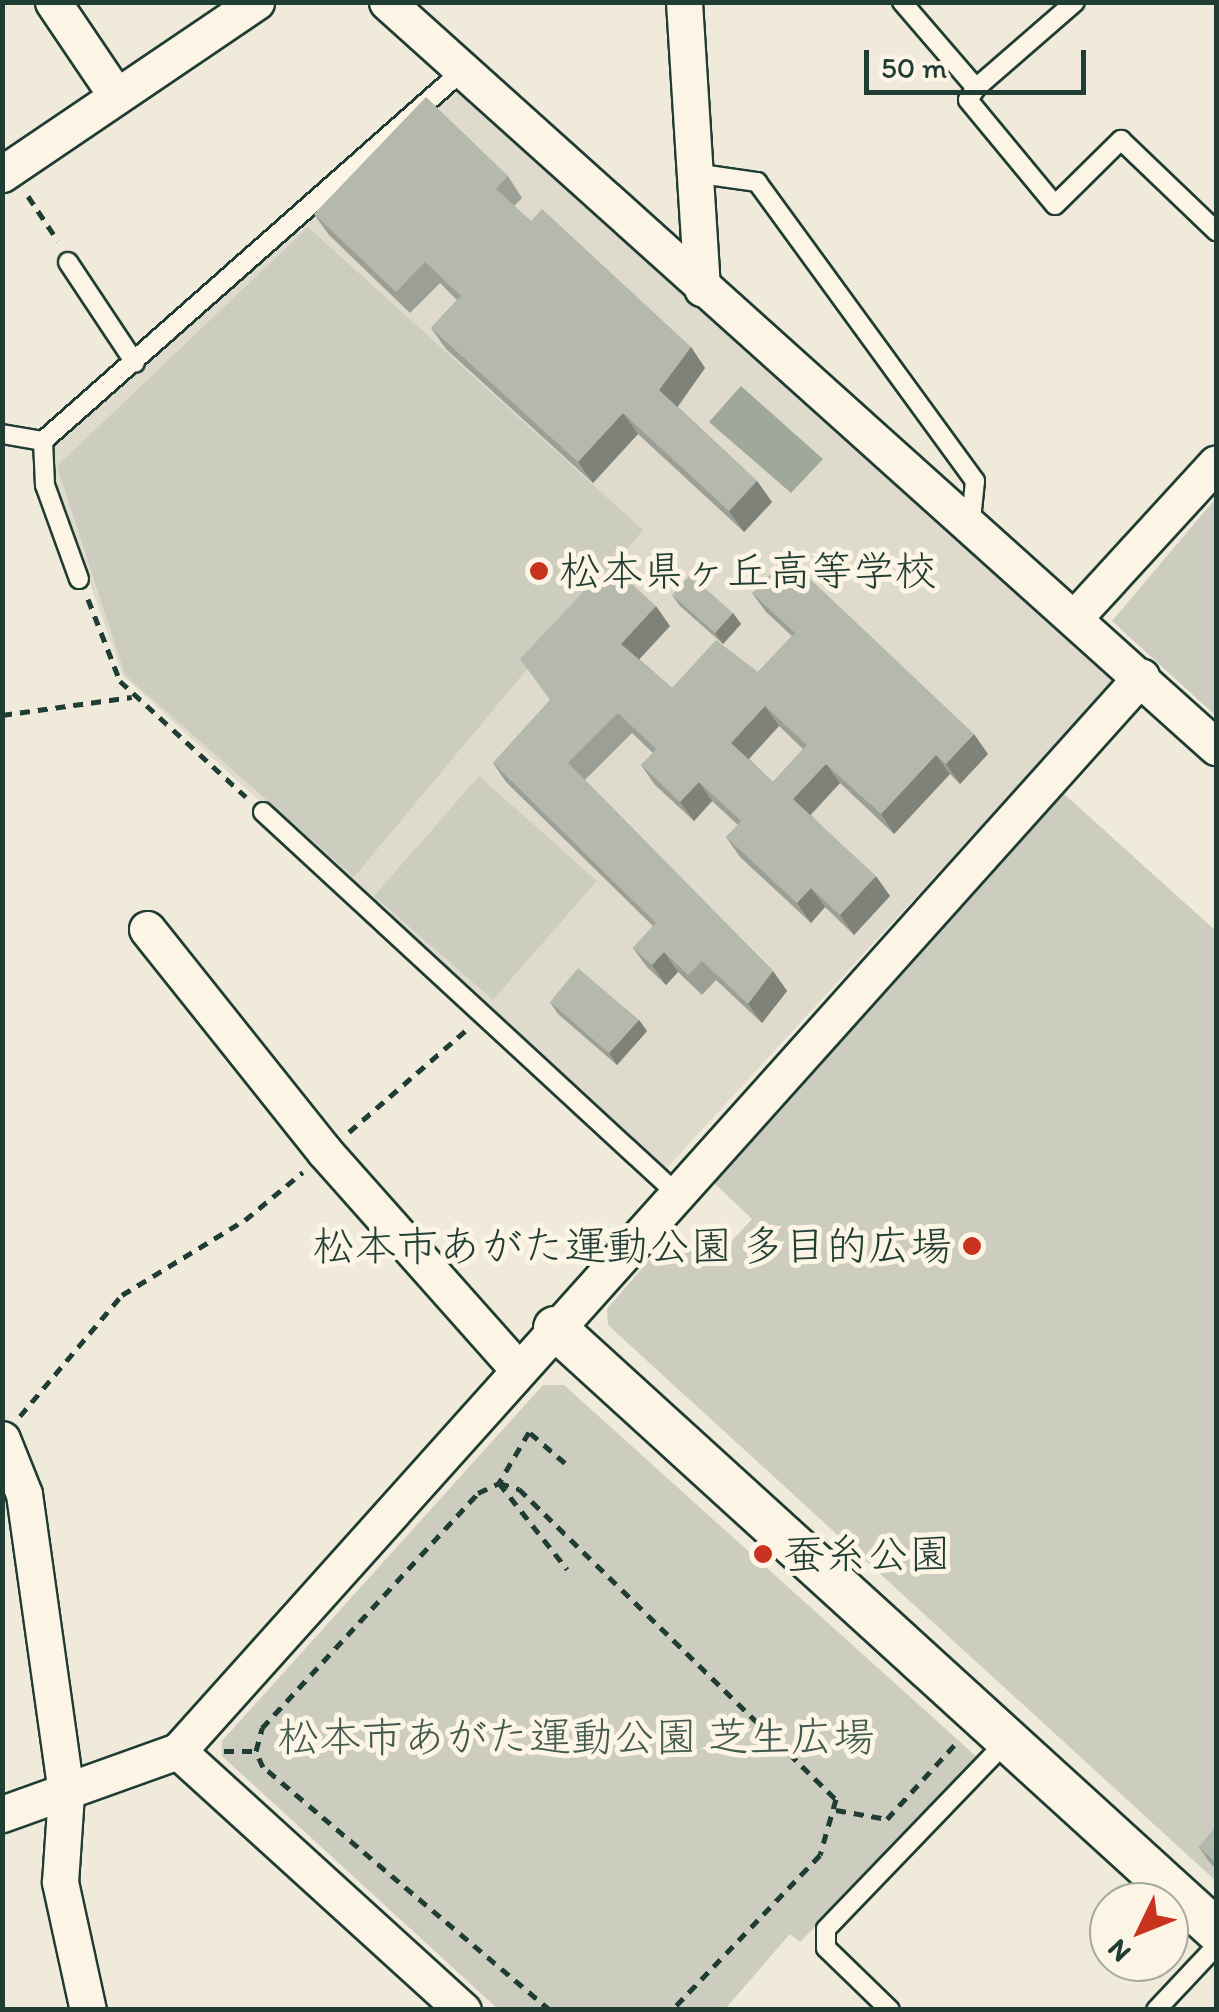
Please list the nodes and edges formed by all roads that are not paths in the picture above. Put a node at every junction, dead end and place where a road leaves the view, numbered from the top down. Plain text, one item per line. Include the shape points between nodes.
1 (53, 2) edge
2 (256, 2) edge
3 (387, 2) edge
4 (684, 2) edge
5 (902, 2) edge
6 (1075, 2) edge
7 (462, 71) junction
8 (976, 88) junction
9 (115, 94) junction
10 (6, 171) edge
11 (701, 174) junction
12 (1216, 232) edge
13 (68, 262) road end
14 (702, 288) junction
15 (136, 363) junction
16 (2, 434) edge
17 (44, 441) junction
18 (1216, 463) edge
19 (970, 529) junction
20 (80, 579) road end
21 (1076, 616) junction
22 (1140, 678) junction
23 (1216, 747) edge
24 (263, 812) road end
25 (147, 929) dead end
26 (675, 1192) junction
27 (555, 1328) junction
28 (517, 1368) junction
29 (8, 1432) edge
30 (1010, 1738) junction
31 (178, 1751) junction
32 (66, 1794) junction
33 (2, 1814) edge
34 (1216, 1930) edge
35 (1216, 1946) edge
36 (88, 2010) edge
37 (463, 2010) edge
38 (890, 2010) edge
39 (1156, 2010) edge

1 - 9 street
2 - 9 street
3 - 7 street
4 - 11 street
5 - 8 lane
6 - 8 lane
7 - 14 street
7 - 15 lane
8 - 12 lane via 968,100 1055,205 1121,140
9 - 10 street
11 - 14 street
11 - 19 lane via 757,182 975,481
13 - 15 lane
14 - 19 street
15 - 17 lane
16 - 17 lane
17 - 20 lane via 45,485
18 - 21 street
19 - 21 street
21 - 22 street
22 - 23 street
22 - 26 street
24 - 26 lane
25 - 28 street via 326,1152
26 - 27 street
27 - 28 street
27 - 30 street
28 - 31 street
29 - 32 street via 24,1494
30 - 34 street
30 - 38 lane via 826,1929 826,1948
31 - 32 street
31 - 37 street
32 - 33 street
32 - 36 street via 60,1882
35 - 39 lane

